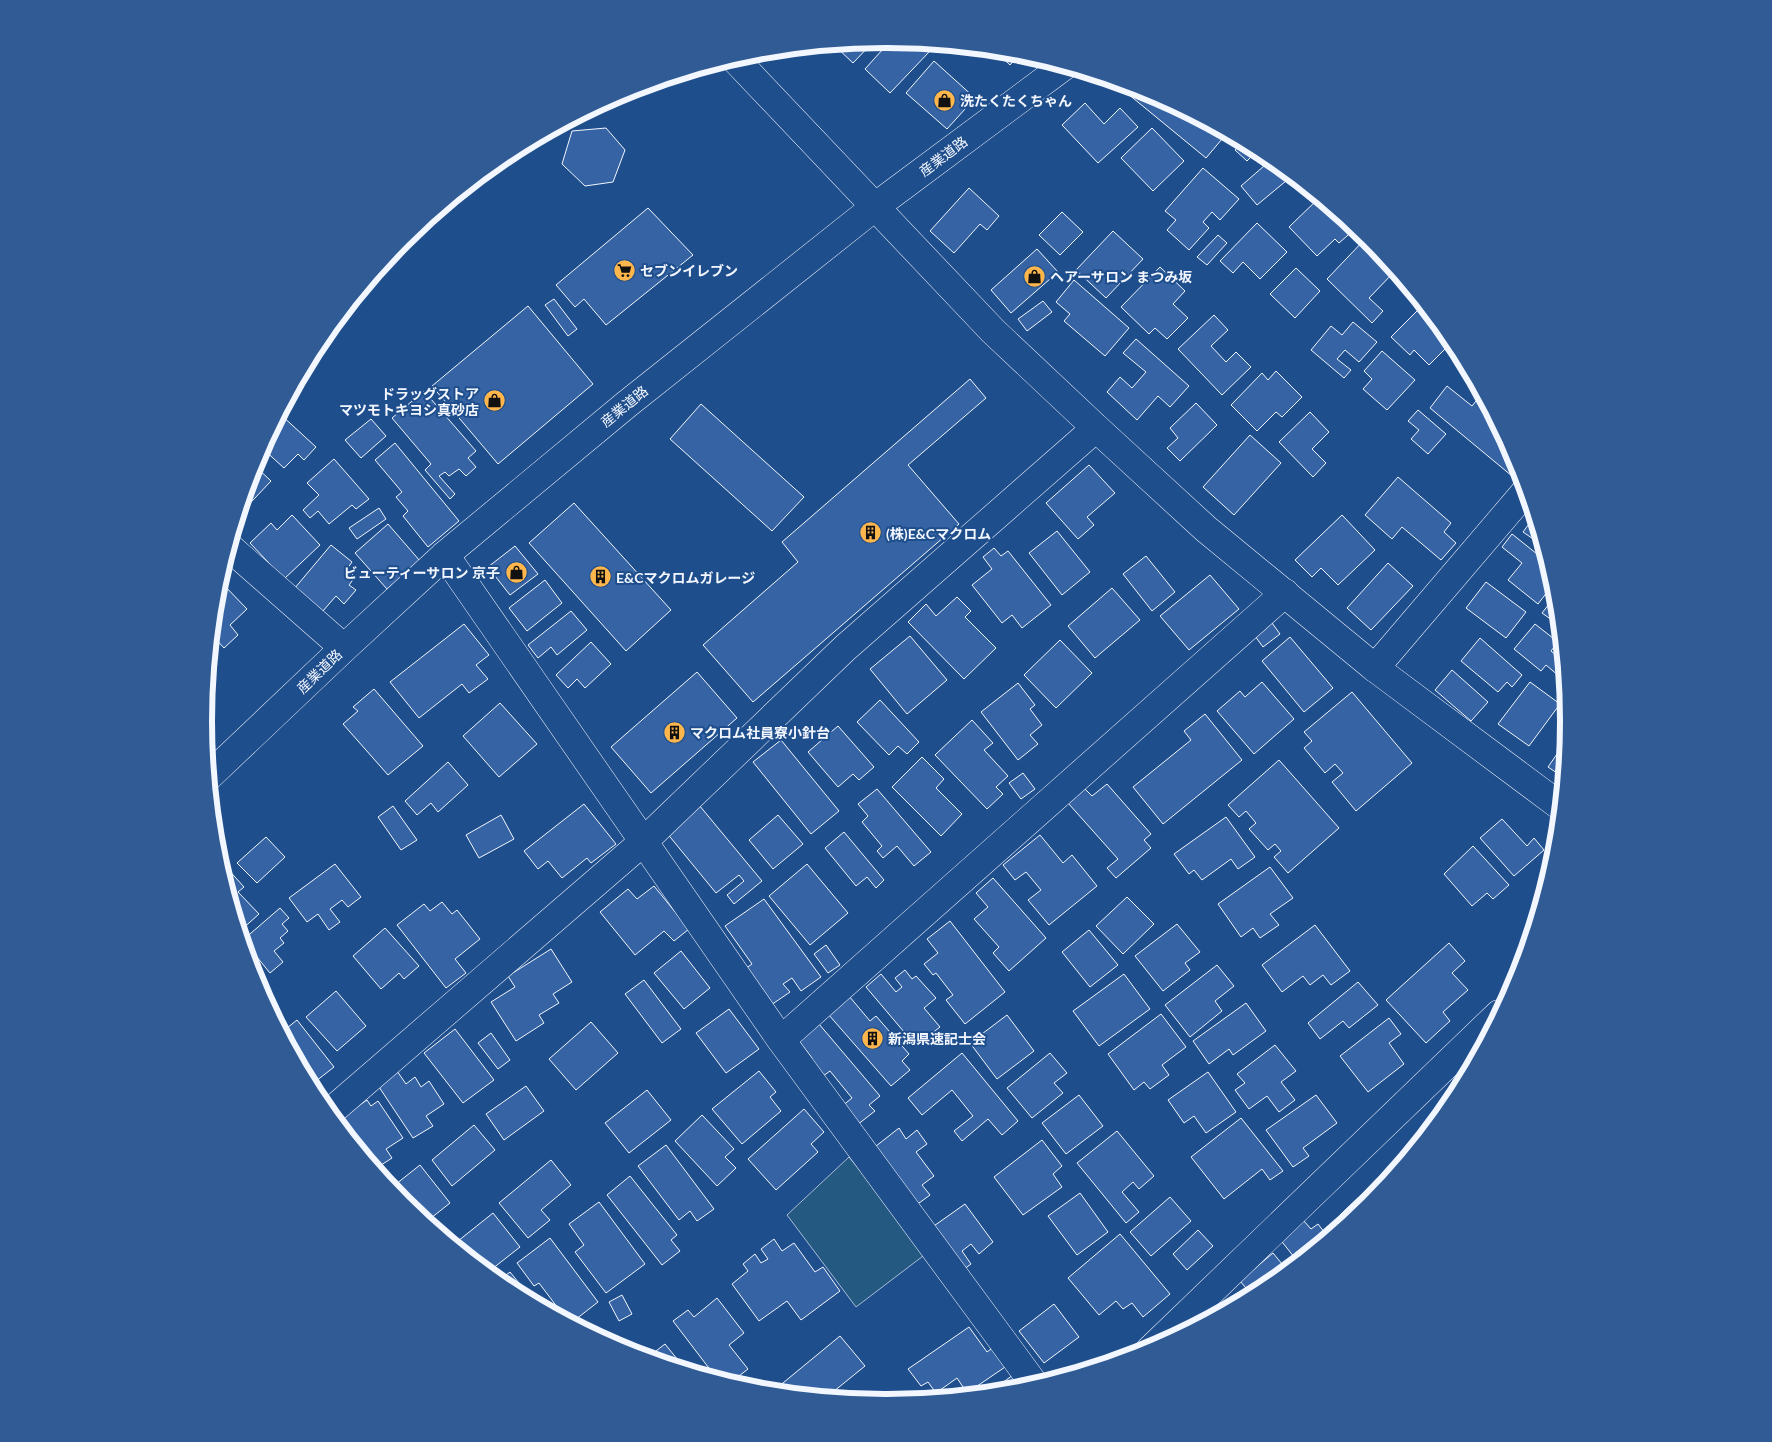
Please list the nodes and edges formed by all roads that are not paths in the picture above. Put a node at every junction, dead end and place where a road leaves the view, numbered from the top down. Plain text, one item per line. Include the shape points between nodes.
1 (739, 64) edge
2 (1059, 70) edge
3 (876, 206) junction
4 (1096, 428) junction
5 (1521, 497) edge
6 (234, 551) edge
7 (445, 554) junction
8 (1284, 593) junction
9 (344, 648) junction
10 (1375, 668) junction
11 (215, 771) edge
12 (1555, 802) edge
13 (643, 842) junction
14 (1486, 1027) edge
15 (781, 1040) junction
16 (335, 1107) edge
17 (1169, 1332) edge
18 (1030, 1379) edge

1 - 3 street
2 - 3 street, 産業道路
3 - 4 street via 993,331
3 - 7 street, 産業道路
4 - 8 street via 1206,529
4 - 13 street via 846,648
5 - 10 street
6 - 9 street
7 - 9 street, 産業道路
7 - 13 street
8 - 10 street
8 - 15 street
9 - 11 street, 産業道路
10 - 12 street
13 - 15 street
13 - 16 street
14 - 17 street
15 - 18 street

